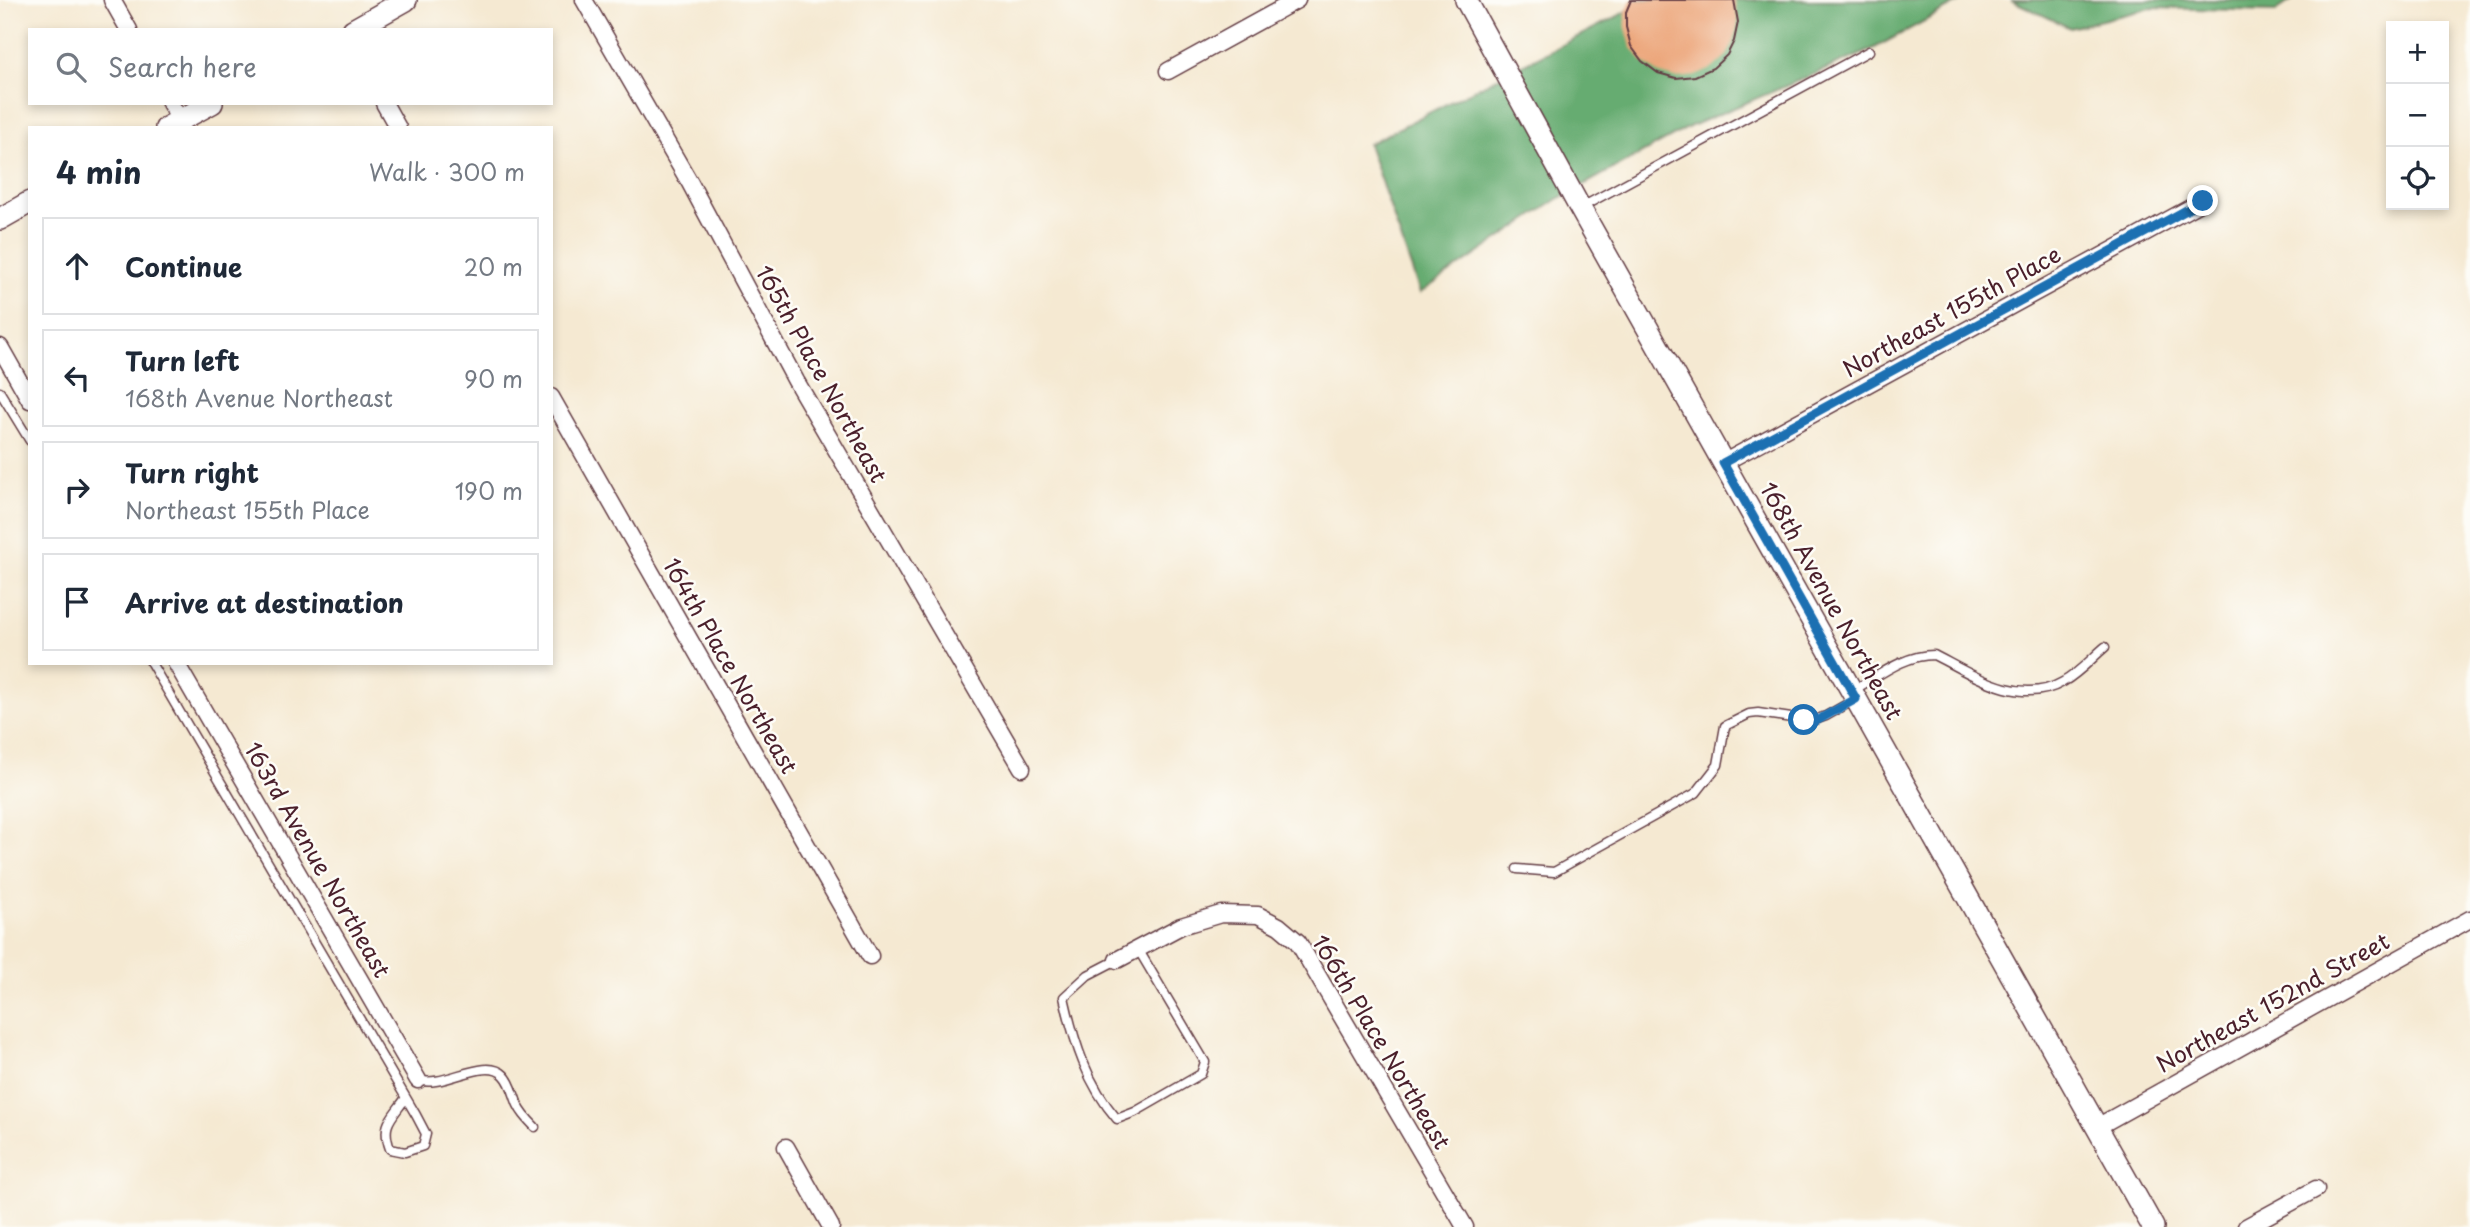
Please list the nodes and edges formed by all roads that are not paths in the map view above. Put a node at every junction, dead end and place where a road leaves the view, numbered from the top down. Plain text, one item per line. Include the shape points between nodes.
1 (112, 0) edge
2 (406, 0) edge
3 (584, 0) edge
4 (1297, 0) edge
5 (1466, 0) edge
6 (128, 28) edge
7 (357, 28) edge
8 (1869, 51) dead end
9 (1168, 71) dead end
10 (206, 105) edge
11 (385, 105) edge
12 (172, 117) edge
13 (397, 126) edge
14 (2203, 201) dead end
15 (28, 203) edge
16 (1580, 208) junction
17 (0, 219) edge
18 (0, 347) edge
19 (0, 392) edge
20 (28, 396) edge
21 (553, 401) edge
22 (28, 438) edge
23 (1723, 463) junction
24 (2105, 647) dead end
25 (152, 665) edge
26 (177, 665) edge
27 (1854, 695) junction
28 (1022, 768) dead end
29 (1517, 869) dead end
30 (2470, 919) edge
31 (1138, 949) junction
32 (870, 956) dead end
33 (1117, 960) joint
34 (418, 1080) joint
35 (405, 1099) junction
36 (2097, 1127) junction
37 (535, 1128) dead end
38 (786, 1147) dead end
39 (2316, 1189) dead end
40 (831, 1227) edge
41 (1465, 1227) edge
42 (2153, 1227) edge
43 (2246, 1227) edge

1 - 6 street
2 - 7 street
3 - 28 street, 165th Place Northeast via 690,183 796,382
4 - 9 street
5 - 16 street, 168th Avenue Northeast
8 - 16 lane
10 - 12 street
11 - 13 street
14 - 23 street, Northeast 155th Place
15 - 17 street
16 - 23 street, 168th Avenue Northeast
18 - 20 street
19 - 22 lane
21 - 32 street, 164th Place Northeast
23 - 27 street, 168th Avenue Northeast
24 - 27 lane via 2063,682 2045,690 2001,687 1934,655 1922,655 1906,659
25 - 35 lane
26 - 34 street, 163rd Avenue Northeast
27 - 29 lane via 1811,721 1758,713 1725,726 1718,765 1696,793 1553,872
27 - 36 street, 168th Avenue Northeast
30 - 36 street, Northeast 152nd Street
31 - 33 street, 166th Place Northeast
31 - 33 lane via 1205,1062 1201,1074 1117,1119 1100,1099 1073,1038 1064,997 1088,975
31 - 41 street, 166th Place Northeast via 1181,926 1221,914 1258,915 1298,942
34 - 37 lane via 430,1083 493,1069 504,1074 520,1109
35 - 35 lane via 426,1135 423,1146 405,1152 390,1149 385,1135 387,1123
36 - 42 street, 168th Avenue Northeast
38 - 40 street
39 - 43 street

